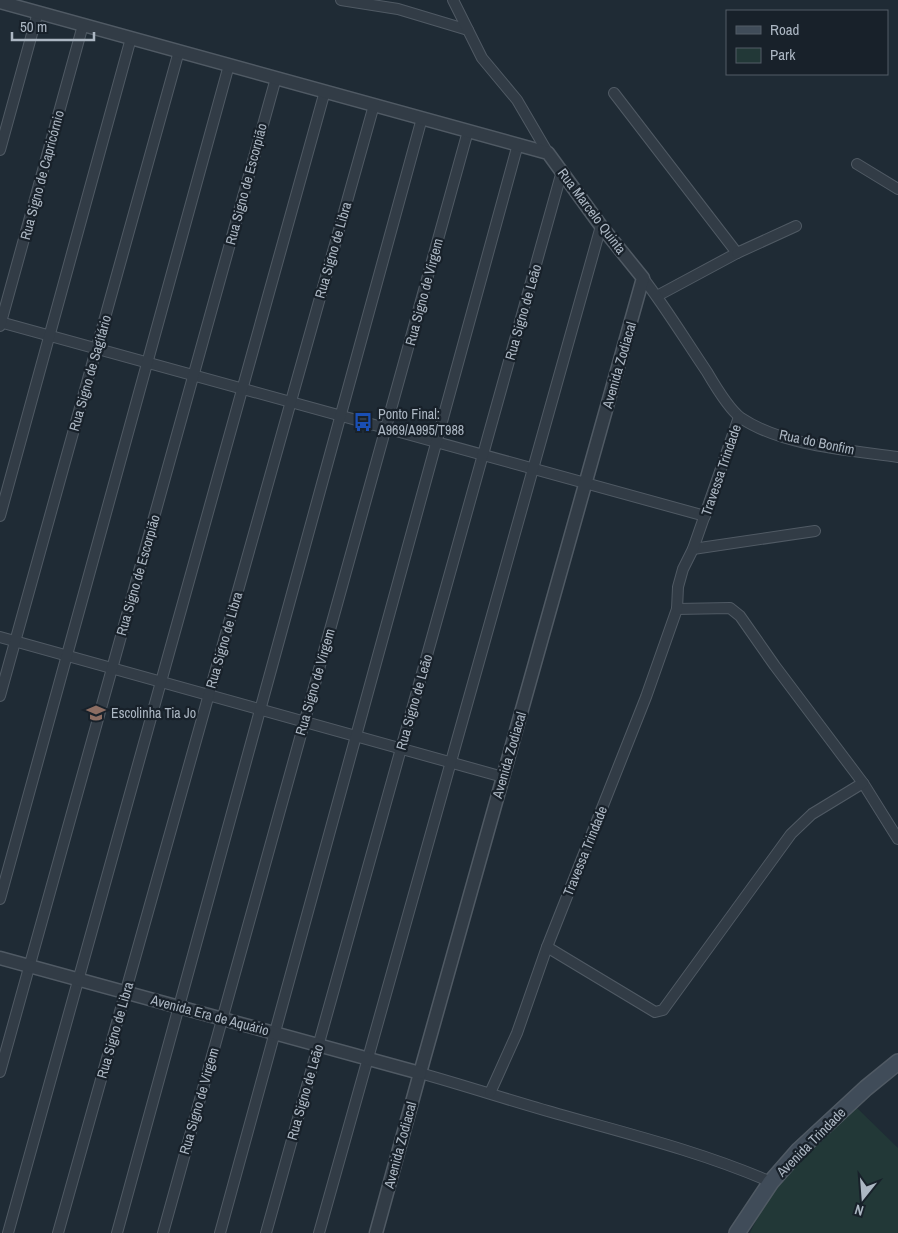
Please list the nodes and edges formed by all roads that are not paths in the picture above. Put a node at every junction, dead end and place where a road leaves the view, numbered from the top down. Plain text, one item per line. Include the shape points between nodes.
1 (341, 0) edge
2 (453, 0) edge
3 (0, 2) edge
4 (38, 12) junction
5 (84, 25) junction
6 (468, 30) junction
7 (131, 38) junction
8 (179, 51) junction
9 (229, 65) junction
10 (276, 78) junction
11 (326, 91) junction
12 (614, 93) dead end
13 (374, 105) junction
14 (422, 118) junction
15 (468, 130) junction
16 (518, 144) junction
17 (0, 150) edge
18 (548, 153) junction
19 (857, 164) dead end
20 (562, 172) junction
21 (898, 189) edge
22 (601, 226) junction
23 (796, 226) dead end
24 (737, 253) junction
25 (643, 278) junction
26 (656, 296) junction
27 (0, 324) edge
28 (49, 336) junction
29 (96, 349) junction
30 (147, 363) junction
31 (193, 376) junction
32 (243, 389) junction
33 (291, 402) junction
34 (341, 416) junction
35 (739, 417) junction
36 (386, 428) junction
37 (437, 442) junction
38 (483, 455) junction
39 (898, 457) edge
40 (533, 469) junction
41 (586, 483) junction
42 (0, 516) edge
43 (704, 516) junction
44 (815, 531) dead end
45 (693, 549) junction
46 (677, 608) junction
47 (0, 637) edge
48 (15, 641) junction
49 (67, 656) junction
50 (112, 668) junction
51 (161, 682) junction
52 (208, 695) junction
53 (0, 696) edge
54 (260, 709) junction
55 (304, 722) junction
56 (356, 736) junction
57 (401, 748) junction
58 (451, 762) junction
59 (503, 777) junction
60 (863, 783) junction
61 (898, 839) edge
62 (0, 899) edge
63 (547, 947) junction
64 (0, 958) edge
65 (29, 966) junction
66 (79, 980) junction
67 (125, 992) junction
68 (179, 1007) junction
69 (222, 1019) junction
70 (275, 1033) junction
71 (318, 1045) junction
72 (368, 1059) junction
73 (898, 1062) edge
74 (0, 1072) edge
75 (420, 1073) junction
76 (490, 1093) junction
77 (771, 1182) junction
78 (8, 1233) edge
79 (58, 1233) edge
80 (117, 1233) edge
81 (162, 1233) edge
82 (220, 1233) edge
83 (266, 1233) edge
84 (319, 1233) edge
85 (376, 1233) edge
86 (737, 1233) edge

1 - 6 street via 398,9
2 - 6 street, Rua Marcelo Quinta
3 - 4 street
4 - 5 street
4 - 17 street
5 - 7 street
5 - 27 street, Rua Signo de Capricórnio
6 - 18 street, Rua Marcelo Quinta via 482,58 517,100
7 - 8 street
7 - 28 street
8 - 9 street
8 - 29 street, Rua Signo de Sagitário
9 - 10 street
9 - 30 street
10 - 11 street
10 - 31 street, Rua Signo de Escorpião
11 - 13 street
11 - 32 street
12 - 24 street
13 - 14 street
13 - 33 street, Rua Signo de Libra
14 - 15 street
14 - 34 street
15 - 16 street
15 - 36 street, Rua Signo de Virgem
16 - 18 street
16 - 37 street
18 - 20 street, Rua Marcelo Quinta
19 - 21 street
20 - 22 street, Rua Marcelo Quinta
20 - 38 street, Rua Signo de Leão
22 - 25 street, Rua Marcelo Quinta
22 - 40 street
23 - 24 street
24 - 26 street
25 - 26 street, Rua Marcelo Quinta
25 - 41 street, Avenida Zodiacal
26 - 35 street, Rua Marcelo Quinta
27 - 28 street
28 - 29 street
28 - 42 street
29 - 30 street
29 - 48 street, Rua Signo de Sagitário
30 - 31 street
30 - 49 street
31 - 32 street
31 - 50 street, Rua Signo de Escorpião
32 - 33 street
32 - 51 street
33 - 34 street
33 - 52 street, Rua Signo de Libra
34 - 36 street
34 - 54 street
35 - 39 street, Rua do Bonfim via 767,431 799,441
35 - 43 street, Travessa Trindade
36 - 37 street
36 - 55 street, Rua Signo de Virgem
37 - 38 street
37 - 56 street
38 - 40 street
38 - 57 street, Rua Signo de Leão
40 - 41 street
40 - 58 street
41 - 43 street
41 - 59 street, Avenida Zodiacal
43 - 45 street, Travessa Trindade
44 - 45 street
45 - 46 street, Travessa Trindade via 678,587
46 - 60 street via 730,608 740,616
46 - 63 street, Travessa Trindade via 646,697
47 - 48 street
48 - 49 street
48 - 53 street, Rua Signo de Sagitário
49 - 50 street
49 - 62 street
50 - 51 street
50 - 65 street, Rua Signo de Escorpião
51 - 52 street
51 - 66 street
52 - 54 street
52 - 67 street, Rua Signo de Libra
54 - 55 street
54 - 68 street
55 - 56 street
55 - 69 street, Rua Signo de Virgem
56 - 57 street
56 - 70 street
57 - 58 street
57 - 71 street, Rua Signo de Leão
58 - 59 street
58 - 72 street
59 - 75 street, Avenida Zodiacal
60 - 61 street
60 - 63 street via 812,814 790,834 667,1008 655,1012
63 - 76 street, Travessa Trindade via 517,1033
64 - 65 street, Avenida Era de Aquário
65 - 66 street, Avenida Era de Aquário
65 - 74 street, Rua Signo de Escorpião
66 - 67 street, Avenida Era de Aquário
66 - 78 street
67 - 68 street, Avenida Era de Aquário
67 - 79 street, Rua Signo de Libra
68 - 69 street, Avenida Era de Aquário
68 - 80 street
69 - 70 street, Avenida Era de Aquário
69 - 81 street, Rua Signo de Virgem
70 - 71 street, Avenida Era de Aquário
70 - 82 street
71 - 72 street, Avenida Era de Aquário
71 - 83 street, Rua Signo de Leão
72 - 75 street, Avenida Era de Aquário
72 - 84 street
73 - 77 main road, Avenida Trindade via 799,1150
75 - 76 street
75 - 85 street, Avenida Zodiacal
76 - 77 street via 628,1133
77 - 86 main road, Avenida Trindade

